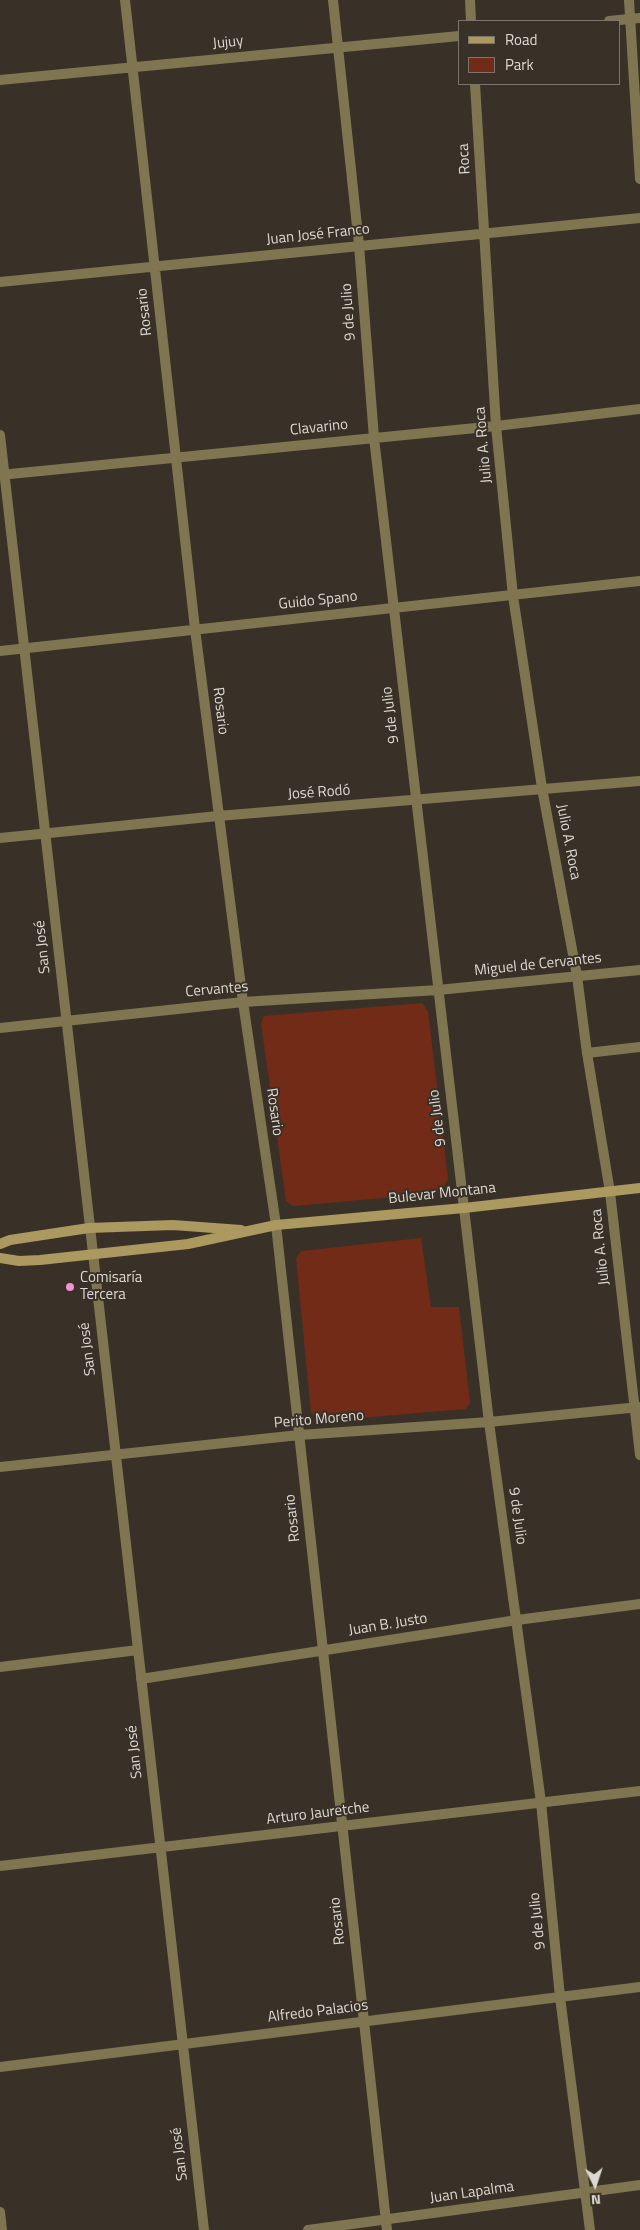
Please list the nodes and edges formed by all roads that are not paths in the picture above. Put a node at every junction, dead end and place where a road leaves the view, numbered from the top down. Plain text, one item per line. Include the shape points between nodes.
1 (125, 0) edge
2 (333, 0) edge
3 (470, 0) edge
4 (629, 0) edge
5 (635, 19) edge
6 (471, 20) edge
7 (620, 20) edge
8 (458, 36) edge
9 (338, 47) junction
10 (133, 67) junction
11 (0, 80) edge
12 (475, 85) edge
13 (640, 179) edge
14 (640, 218) edge
15 (484, 233) junction
16 (359, 245) junction
17 (155, 266) junction
18 (0, 282) edge
19 (640, 409) edge
20 (496, 426) junction
21 (0, 435) edge
22 (374, 438) junction
23 (176, 457) junction
24 (2, 474) edge
25 (640, 582) edge
26 (513, 596) junction
27 (394, 608) junction
28 (194, 629) junction
29 (24, 648) junction
30 (0, 651) edge
31 (640, 781) edge
32 (542, 788) junction
33 (416, 800) junction
34 (218, 816) junction
35 (45, 833) junction
36 (0, 838) edge
37 (640, 970) edge
38 (577, 976) junction
39 (438, 990) junction
40 (243, 1002) junction
41 (66, 1020) junction
42 (0, 1028) edge
43 (640, 1047) edge
44 (587, 1053) junction
45 (640, 1188) edge
46 (610, 1192) junction
47 (464, 1208) junction
48 (276, 1226) junction
49 (89, 1228) junction
50 (247, 1231) junction
51 (0, 1244) edge
52 (92, 1254) junction
53 (0, 1258) edge
54 (637, 1407) edge
55 (489, 1422) junction
56 (299, 1436) junction
57 (116, 1455) junction
58 (640, 1455) edge
59 (0, 1467) edge
60 (640, 1604) edge
61 (517, 1620) junction
62 (138, 1650) junction
63 (323, 1650) junction
64 (0, 1667) edge
65 (141, 1679) junction
66 (640, 1790) edge
67 (541, 1802) junction
68 (342, 1826) junction
69 (160, 1847) junction
70 (0, 1866) edge
71 (640, 1988) edge
72 (560, 1997) junction
73 (364, 2022) junction
74 (183, 2044) junction
75 (0, 2067) edge
76 (640, 2185) edge
77 (586, 2192) junction
78 (0, 2212) edge
79 (386, 2225) edge
80 (2, 2230) edge
81 (204, 2230) edge
82 (308, 2230) edge
83 (590, 2230) edge

1 - 10 street, Rosario
2 - 9 street, 9 de Julio
3 - 6 street
4 - 5 street
5 - 7 street
5 - 13 street
8 - 9 street, Jujuy
9 - 10 street, Jujuy
9 - 16 street, 9 de Julio
10 - 11 street, Jujuy
10 - 17 street, Rosario
12 - 15 street, Roca
14 - 15 street, Juan José Franco
15 - 16 street, Juan José Franco
15 - 20 street, Julio A. Roca
16 - 17 street, Juan José Franco
16 - 22 street, 9 de Julio
17 - 18 street, Juan José Franco
17 - 23 street, Rosario
19 - 20 street, Clavarino
20 - 22 street, Clavarino
20 - 26 street, Julio A. Roca
21 - 24 street, San José
22 - 23 street, Clavarino
22 - 27 street, 9 de Julio
23 - 24 street, Clavarino
23 - 28 street, Rosario
24 - 29 street, San José
25 - 26 street, Guido Spano
26 - 27 street, Guido Spano
26 - 32 street, Julio A. Roca
27 - 28 street, Guido Spano
27 - 33 street, 9 de Julio
28 - 29 street, Guido Spano
28 - 34 street, Rosario
29 - 30 street, Guido Spano
29 - 35 street, San José
31 - 32 street, José Rodó
32 - 33 street, José Rodó
32 - 38 street, Julio A. Roca
33 - 34 street, José Rodó
33 - 39 street, 9 de Julio
34 - 35 street, José Rodó
34 - 40 street, Rosario
35 - 36 street, José Rodó
35 - 41 street, San José
37 - 38 street, Miguel de Cervantes
38 - 39 street, Miguel de Cervantes
38 - 44 street, Julio A. Roca
39 - 40 street, Cervantes
39 - 47 street, 9 de Julio
40 - 41 street, Cervantes
40 - 48 street, Rosario
41 - 42 street, Cervantes
41 - 49 street, San José
43 - 44 street
44 - 46 street, Julio A. Roca
45 - 46 main road, Bulevar Montana
46 - 47 main road, Bulevar Montana
46 - 54 street, Julio A. Roca
47 - 48 main road, Bulevar Montana
47 - 55 street, 9 de Julio
48 - 50 main road, Bulevar Montana
48 - 56 street, Rosario
49 - 50 main road, Bulevar Montana via 173,1225
49 - 51 main road, Bulevar Montana
49 - 52 street, San José
50 - 52 main road, Bulevar Montana via 188,1244
52 - 53 main road, Bulevar Montana via 19,1261
52 - 57 street, San José
54 - 55 street, Perito Moreno
54 - 58 street, Julio A. Roca
55 - 56 street, Perito Moreno
55 - 61 street, 9 de Julio
56 - 57 street, Perito Moreno
56 - 63 street, Rosario
57 - 59 street, Perito Moreno
57 - 62 street, San José
60 - 61 street, Juan B. Justo
61 - 63 street, Juan B. Justo
61 - 67 street, 9 de Julio
62 - 64 street
62 - 65 street, San José
63 - 65 street, Juan B. Justo
63 - 68 street, Rosario
65 - 69 street, San José
66 - 67 street, Arturo Jauretche
67 - 68 street, Arturo Jauretche
67 - 72 street, 9 de Julio
68 - 69 street, Arturo Jauretche
68 - 73 street, Rosario
69 - 70 street, Arturo Jauretche
69 - 74 street, San José
71 - 72 street, Alfredo Palacios
72 - 73 street, Alfredo Palacios
72 - 77 street, 9 de Julio
73 - 74 street, Alfredo Palacios
73 - 79 street, Rosario
74 - 75 street, Alfredo Palacios
74 - 81 street, San José
76 - 77 street, Juan Lapalma
77 - 79 street, Juan Lapalma
77 - 83 street, 9 de Julio
78 - 80 street
79 - 82 street, Juan Lapalma

